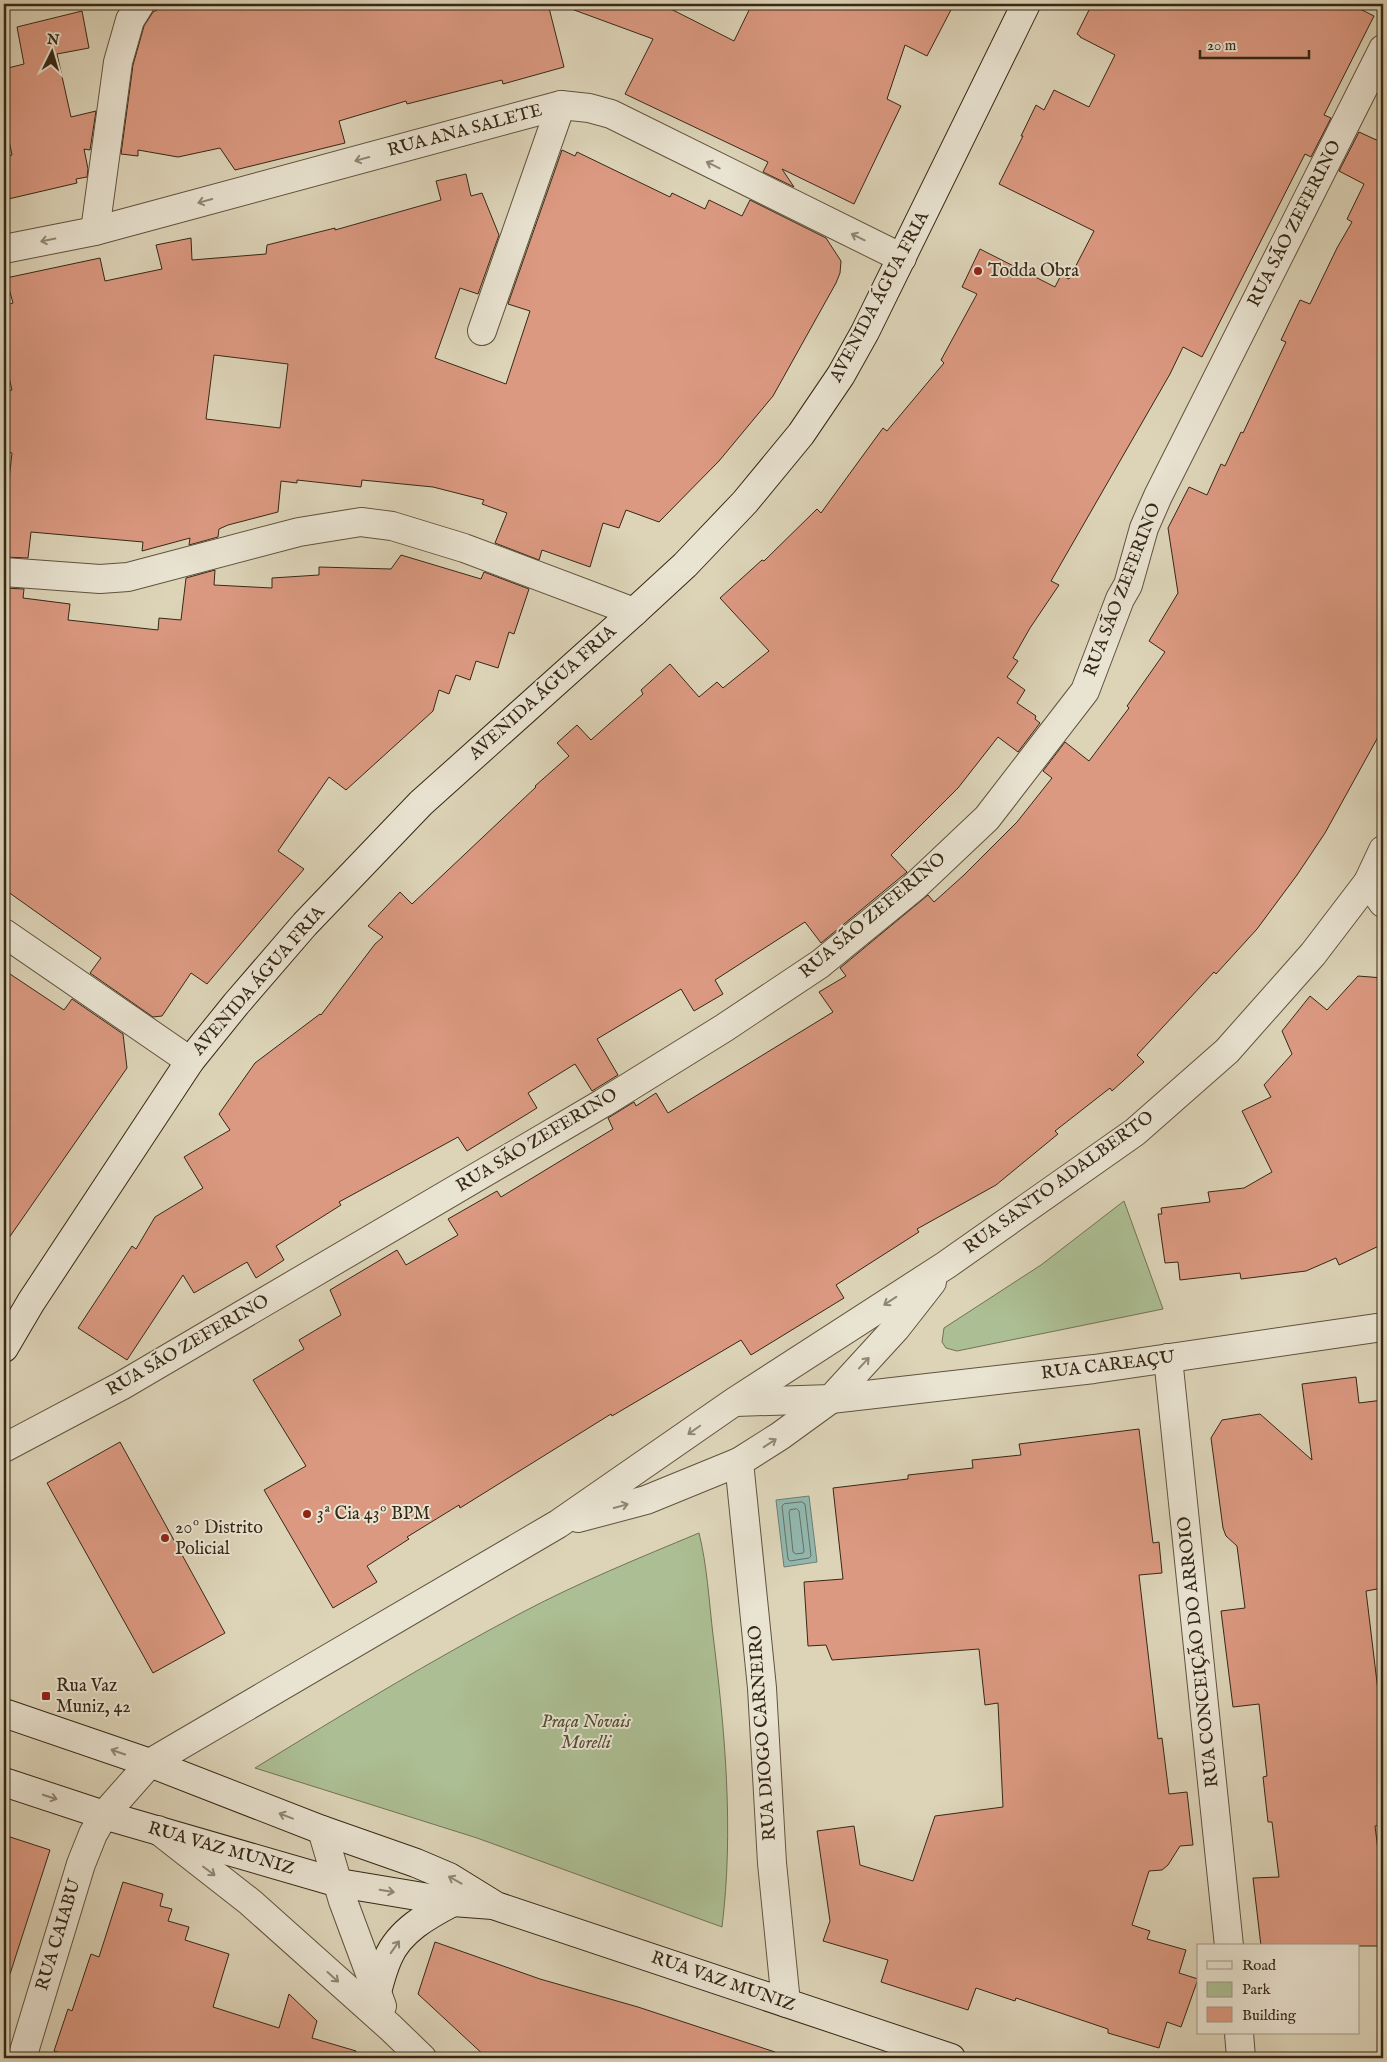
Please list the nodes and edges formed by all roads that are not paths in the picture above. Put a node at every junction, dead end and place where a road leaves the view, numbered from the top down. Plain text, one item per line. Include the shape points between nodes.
1 (140, 4) edge
2 (1026, 4) edge
3 (1383, 49) edge
4 (561, 105) junction
5 (95, 231) junction
6 (4, 249) edge
7 (902, 258) junction
8 (482, 331) dead end
9 (4, 572) edge
10 (634, 612) junction
11 (1383, 850) edge
12 (1376, 893) edge
13 (4, 933) edge
14 (190, 1061) junction
15 (946, 1265) junction
16 (1383, 1327) edge
17 (4, 1348) edge
18 (1168, 1358) junction
19 (831, 1399) junction
20 (734, 1402) junction
21 (4, 1448) edge
22 (739, 1462) junction
23 (558, 1524) junction
24 (4, 1713) edge
25 (150, 1763) junction
26 (4, 1782) edge
27 (104, 1815) junction
28 (158, 1830) junction
29 (322, 1830) junction
30 (339, 1883) junction
31 (453, 1902) junction
32 (496, 1906) junction
33 (1230, 1944) edge
34 (377, 1992) junction
35 (786, 2003) junction
36 (391, 2028) junction
37 (1239, 2034) edge
38 (22, 2058) edge
39 (422, 2058) edge
40 (951, 2058) edge
41 (1241, 2058) edge

1 - 5 street via 130,20 118,62
2 - 7 street, AVENIDA ÁGUA FRIA
3 - 21 street, RUA SÃO ZEFERINO via 1158,496 1144,528 1128,584 1085,691 986,818 913,888 820,964 724,1028 595,1108 122,1386
4 -> 5 street, RUA ANA SALETE
7 -> 4 street, RUA ANA SALETE via 611,114
4 - 8 street
5 -> 6 street, RUA ANA SALETE
7 - 10 street, AVENIDA ÁGUA FRIA via 841,375 801,434 745,502
9 - 10 street via 100,579 128,577 299,532 361,522 392,526 464,548
10 - 14 street, AVENIDA ÁGUA FRIA via 421,803 306,924
11 - 12 street, RUA SANTO ADALBERTO
12 - 15 street, RUA SANTO ADALBERTO via 1313,954 1227,1051 1135,1132
13 - 14 street
14 - 17 street, AVENIDA ÁGUA FRIA
19 -> 15 street, RUA SANTO ADALBERTO via 896,1328
15 -> 20 street, RUA SANTO ADALBERTO
16 - 18 street, RUA CAREAÇU
18 - 19 street, RUA CAREAÇU
18 - 33 street, RUA CONCEIÇÃO DO ARROIO
19 - 20 street
22 -> 19 street
20 -> 23 street
23 -> 22 street via 646,1500
22 - 35 street, RUA DIOGO CARNEIRO via 762,1688 772,1864
23 - 25 street
25 -> 24 street, RUA VAZ MUNIZ
25 - 27 street
29 -> 25 street, RUA VAZ MUNIZ
26 -> 27 street, RUA VAZ MUNIZ
27 - 28 street, RUA VAZ MUNIZ
27 - 38 street, RUA CAIABU via 81,1864
28 - 30 street, RUA VAZ MUNIZ
28 -> 36 street via 250,1902
29 - 30 street
32 -> 29 street, RUA VAZ MUNIZ via 449,1877
30 -> 31 street, RUA VAZ MUNIZ
30 - 34 street
31 - 32 street, RUA VAZ MUNIZ
34 -> 31 street via 394,1945 418,1922
32 - 35 street, RUA VAZ MUNIZ
34 - 36 street
35 - 40 street, RUA VAZ MUNIZ
36 - 39 street
37 - 41 street

